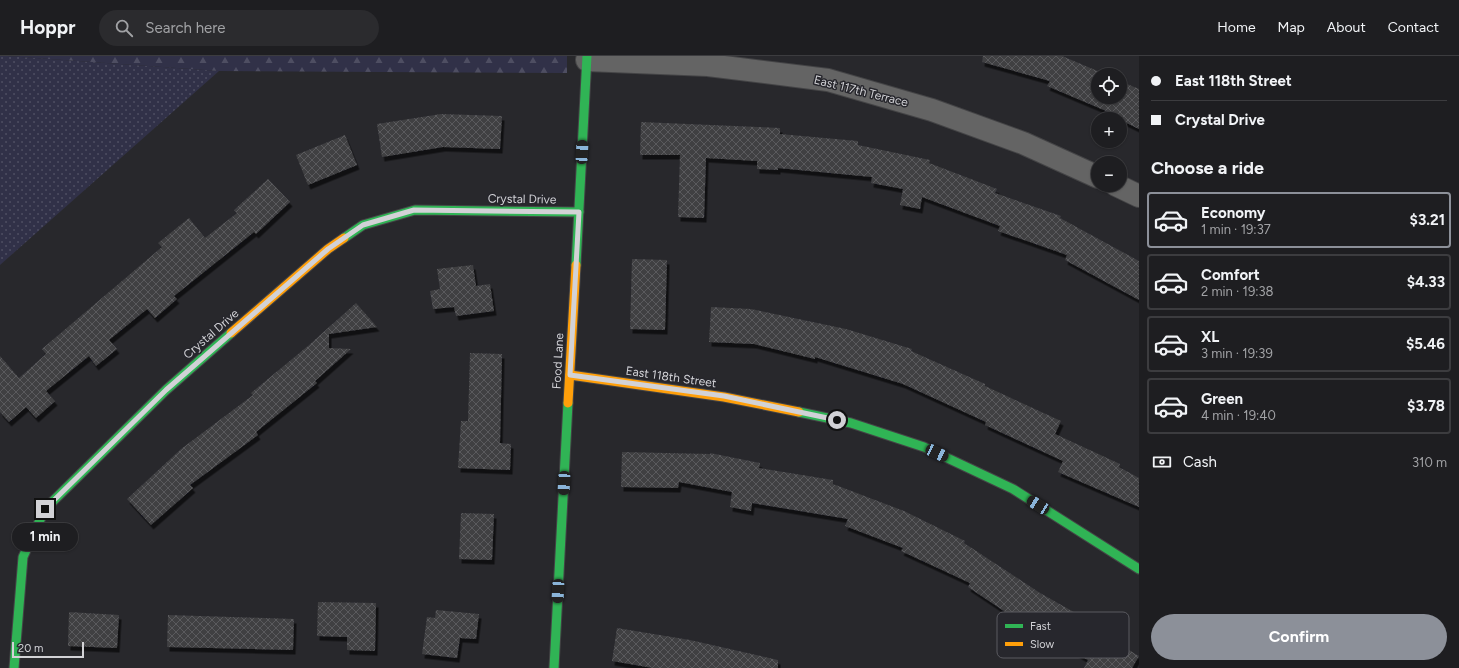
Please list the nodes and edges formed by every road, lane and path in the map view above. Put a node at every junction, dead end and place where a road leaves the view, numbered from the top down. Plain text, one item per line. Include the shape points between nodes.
1 (587, 58) edge
2 (1091, 174) edge
3 (1127, 190) edge
4 (1139, 196) edge
5 (579, 212) junction
6 (570, 375) junction
7 (1139, 569) edge
8 (14, 668) edge
9 (554, 668) edge

1 - 2 street, East 117th Terrace via 708,65 828,80 932,110 1023,143
1 - 5 street, Food Lane
3 - 4 street
5 - 6 street, Food Lane
5 - 8 street, Crystal Drive via 414,210 363,225 328,249 166,390 45,509 23,557
6 - 7 street, East 118th Street via 724,396 851,423 924,447 1013,489
6 - 9 street, Food Lane

